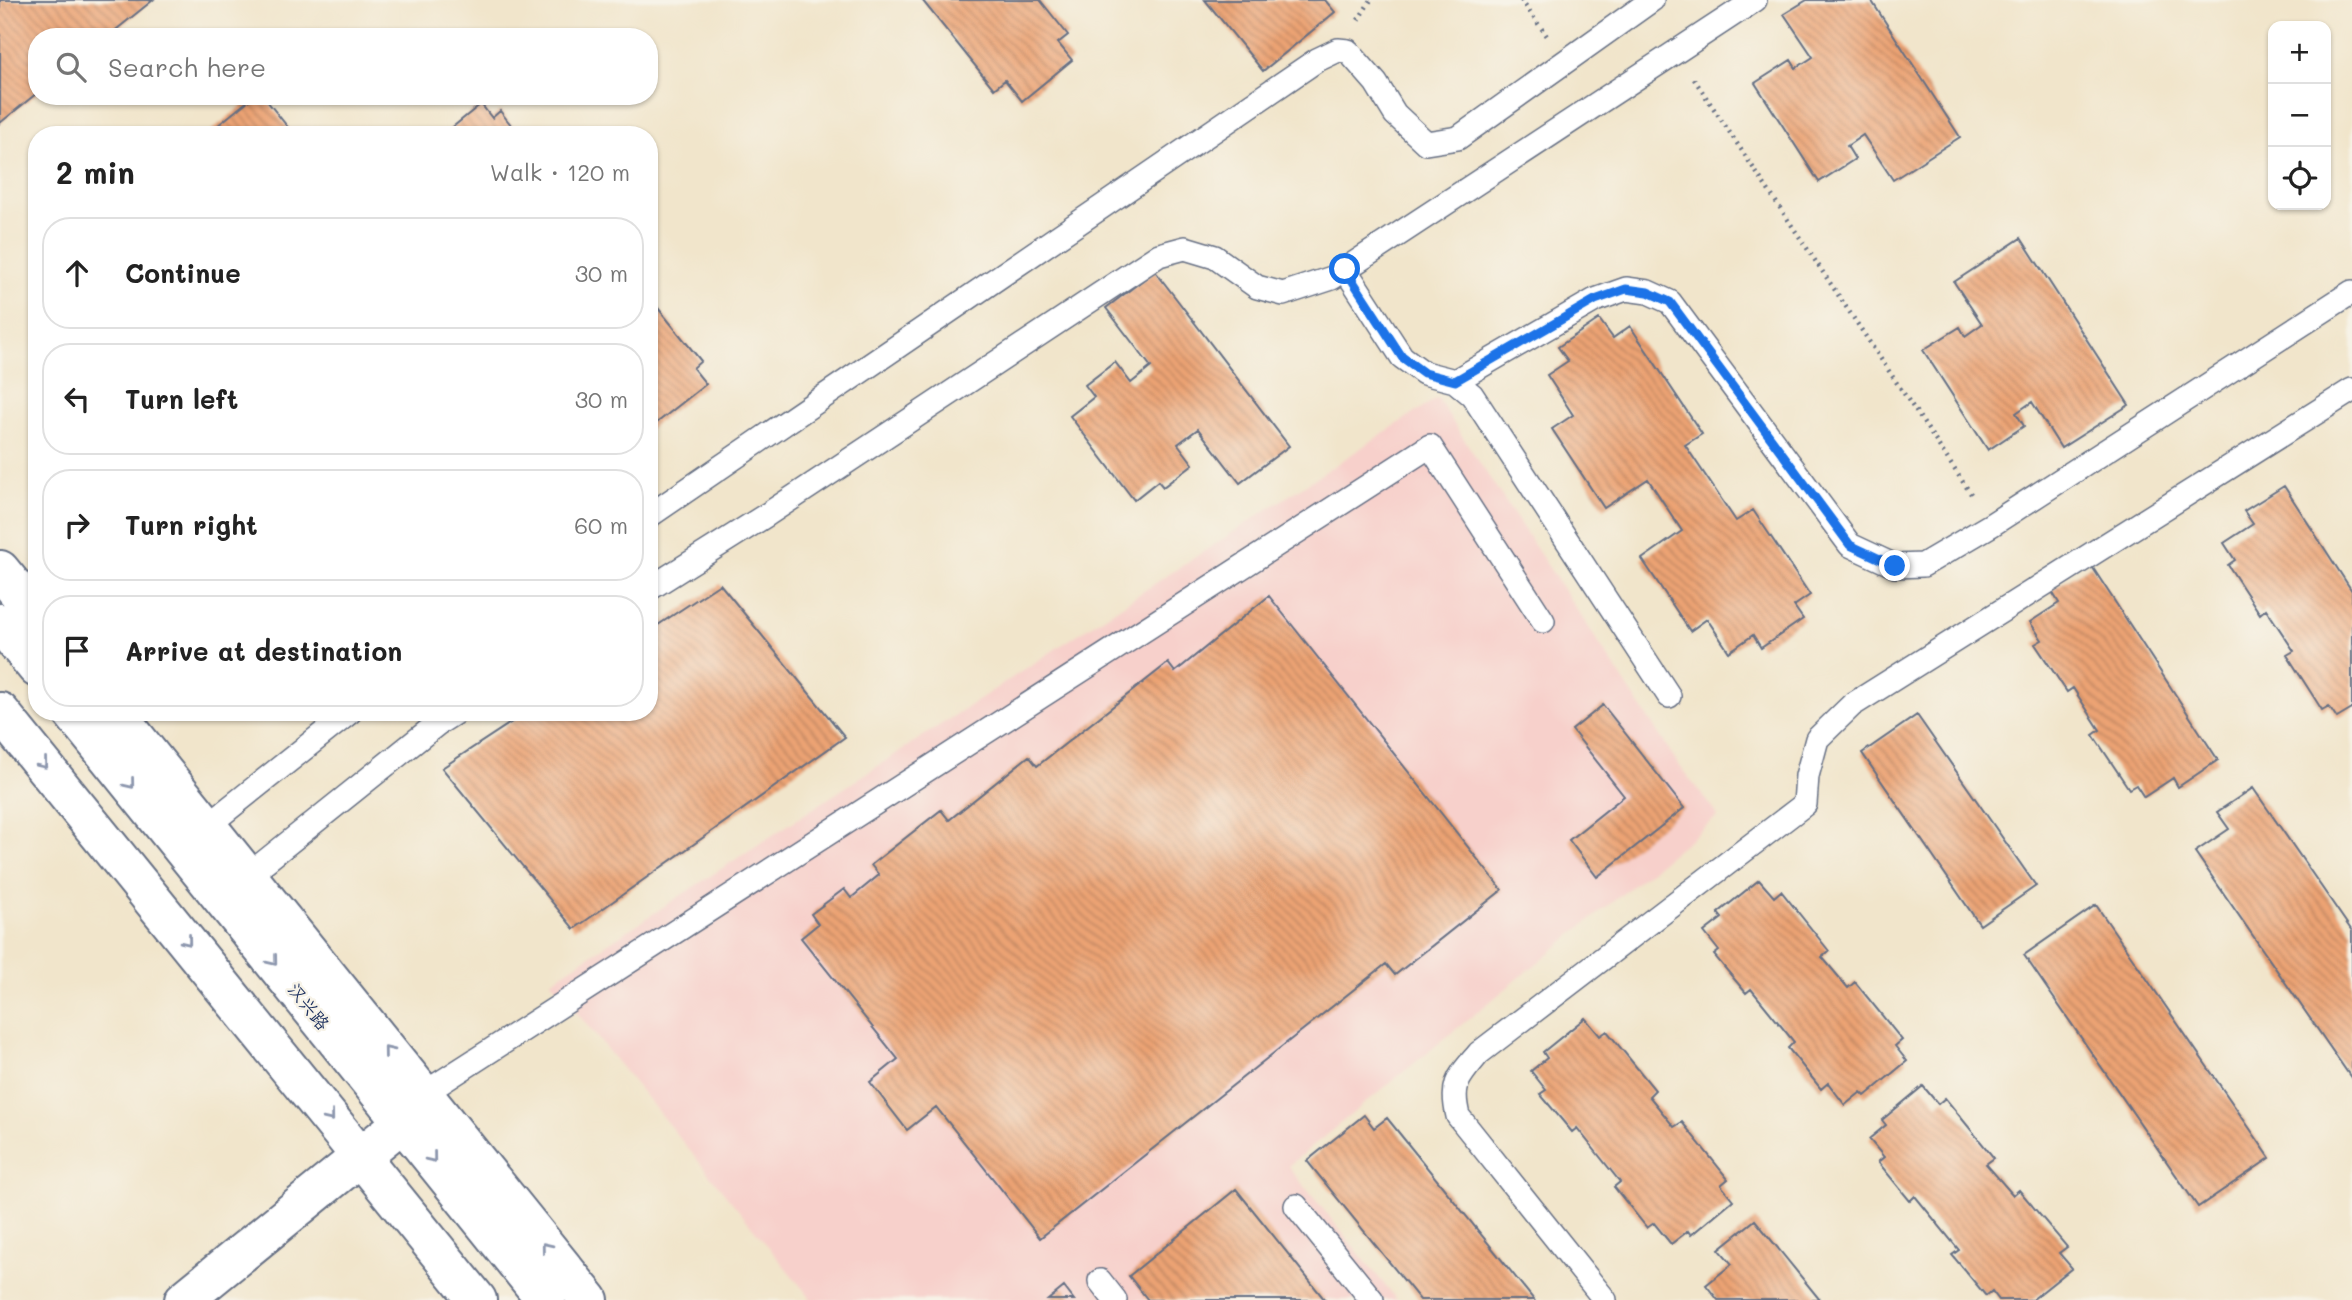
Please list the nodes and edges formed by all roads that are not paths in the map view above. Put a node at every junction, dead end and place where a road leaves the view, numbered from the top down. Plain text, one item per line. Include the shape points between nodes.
1 (1652, 0) edge
2 (1755, 0) edge
3 (1345, 269) junction
4 (2352, 292) edge
5 (1455, 381) junction
6 (2352, 390) edge
7 (658, 510) edge
8 (0, 570) edge
9 (658, 583) edge
10 (28, 604) edge
11 (1544, 621) dead end
12 (0, 623) edge
13 (28, 657) edge
14 (1668, 696) dead end
15 (0, 712) edge
16 (80, 721) edge
17 (122, 721) edge
18 (339, 721) edge
19 (442, 721) edge
20 (207, 826) junction
21 (247, 876) junction
22 (413, 1108) junction
23 (362, 1156) junction
24 (1296, 1206) dead end
25 (1100, 1281) dead end
26 (184, 1300) edge
27 (477, 1300) edge
28 (547, 1300) edge
29 (589, 1300) edge
30 (1115, 1300) edge
31 (1372, 1300) edge
32 (1605, 1300) edge

1 - 7 lane via 1458,138 1426,143 1395,114 1348,51 1338,50 1317,60
2 - 3 lane
3 - 5 lane via 1402,357 1424,373
3 - 9 lane via 1283,294 1257,287 1215,257 1185,248 1159,255
4 - 5 lane via 1923,565 1895,566 1850,545 1670,302 1648,292 1626,289 1595,300
5 - 14 lane via 1472,396
6 - 32 lane via 1852,705 1817,739 1805,804 1479,1053 1456,1081 1458,1116
8 - 10 street
11 - 22 lane via 1430,446
12 - 13 street
15 -> 23 street
16 -> 22 street, 汉兴路
17 - 20 street, 汉兴路
18 - 20 lane
19 - 21 lane
20 - 21 street, 汉兴路
22 -> 21 street, 汉兴路
22 - 23 street
22 -> 28 street, 汉兴路
29 -> 22 street, 汉兴路
23 - 26 street
23 - 27 street
24 - 31 lane
25 - 30 lane

